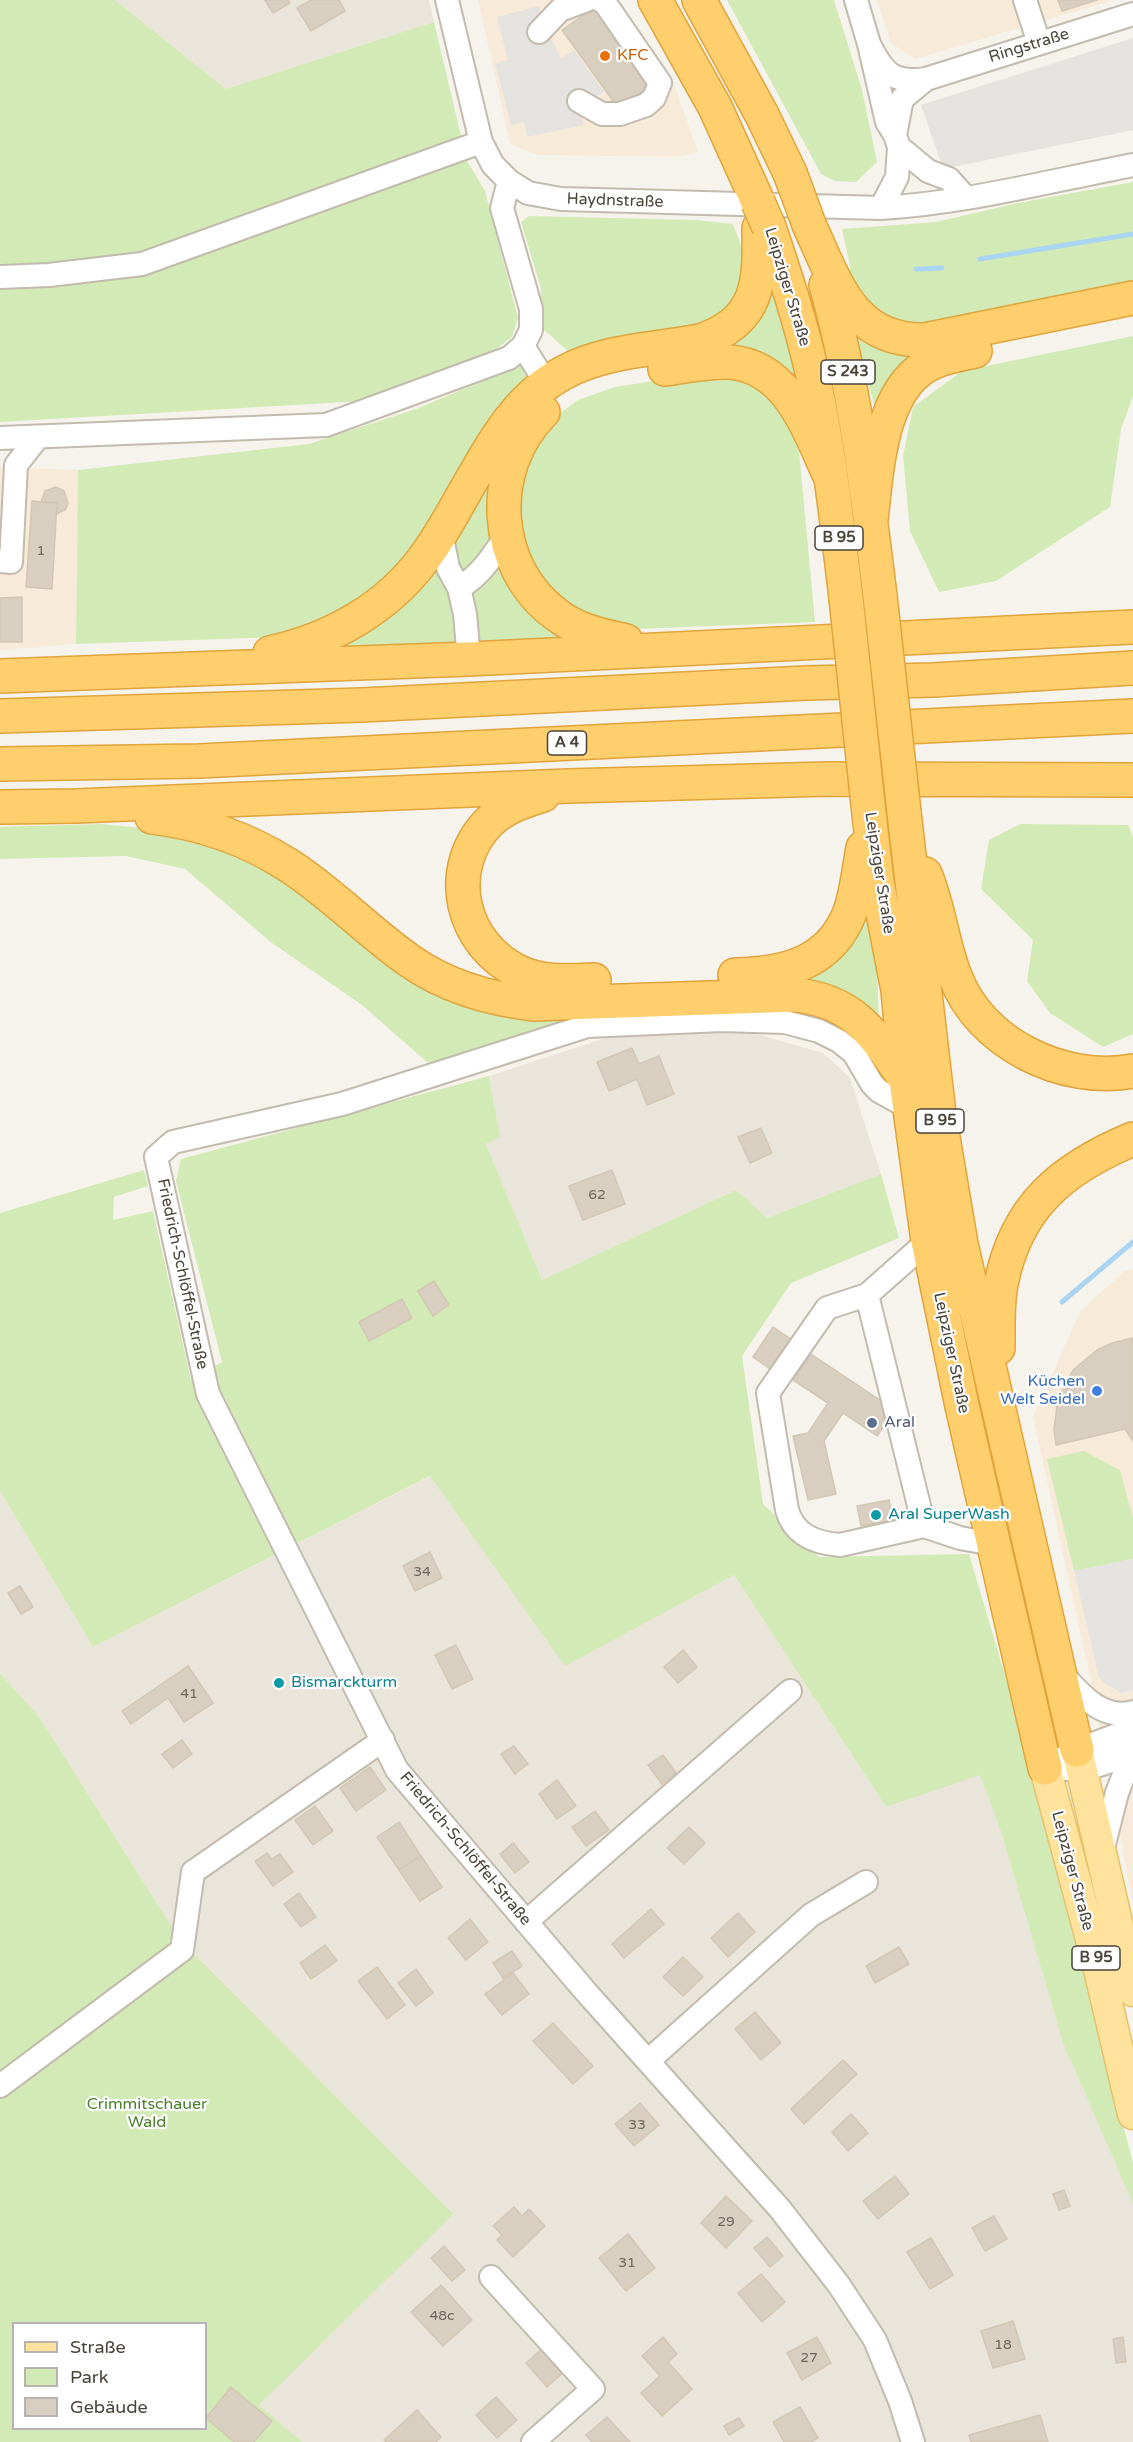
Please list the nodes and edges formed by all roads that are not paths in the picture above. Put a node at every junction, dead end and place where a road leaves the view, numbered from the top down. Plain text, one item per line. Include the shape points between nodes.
1 (447, 0) edge
2 (587, 0) edge
3 (600, 0) edge
4 (655, 0) edge
5 (699, 0) edge
6 (856, 0) edge
7 (1025, 0) edge
8 (1133, 14) edge
9 (539, 32) dead end
10 (1039, 43) junction
11 (869, 44) junction
12 (926, 79) junction
13 (579, 101) dead end
14 (897, 141) junction
15 (481, 142) junction
16 (1133, 165) edge
17 (509, 181) junction
18 (966, 198) junction
19 (881, 208) junction
20 (762, 219) junction
21 (810, 227) junction
22 (0, 277) edge
23 (1133, 298) edge
24 (1133, 321) edge
25 (523, 346) junction
26 (546, 384) junction
27 (38, 437) junction
28 (0, 438) edge
29 (831, 477) junction
30 (870, 519) junction
31 (441, 533) junction
32 (506, 536) junction
33 (0, 561) edge
34 (459, 588) junction
35 (1133, 627) edge
36 (657, 649) junction
37 (469, 659) junction
38 (1133, 668) edge
39 (198, 669) junction
40 (0, 676) edge
41 (0, 716) edge
42 (1133, 716) edge
43 (0, 764) edge
44 (1128, 782) edge
45 (568, 786) junction
46 (76, 806) junction
47 (0, 807) edge
48 (869, 814) junction
49 (905, 820) junction
50 (1133, 1071) edge
51 (908, 1094) junction
52 (1133, 1139) edge
53 (928, 1241) junction
54 (867, 1295) junction
55 (999, 1410) junction
56 (924, 1526) junction
57 (993, 1544) junction
58 (1058, 1670) junction
59 (790, 1691) dead end
60 (1133, 1712) edge
61 (1133, 1729) edge
62 (382, 1740) junction
63 (1133, 1751) edge
64 (1079, 1760) junction
65 (1045, 1768) junction
66 (1101, 1853) junction
67 (866, 1882) dead end
68 (526, 1922) junction
69 (1133, 1991) edge
70 (648, 2061) junction
71 (0, 2086) edge
72 (1133, 2114) edge
73 (491, 2277) dead end
74 (532, 2442) edge
75 (914, 2442) edge

1 - 15 street, Haydnstraße
2 - 9 street via 560,10
3 - 13 street via 660,83 654,98 645,105 620,114 602,114
4 - 20 highway, Leipziger Straße / S 243 via 715,106 746,172
5 - 21 highway, Leipziger Straße / S 243, bridge via 762,115
6 - 11 street, Ringstraße
7 - 10 street
8 - 10 street, Ringstraße
10 - 12 street, Ringstraße
11 - 12 street, Ringstraße via 880,66 895,76 909,81
11 - 14 street, Ringstraße via 887,122
12 - 14 street, Ringstraße via 903,99
14 - 18 street, Ringstraße via 927,171 949,179
14 - 19 street, Ringstraße via 897,177
15 - 17 street, Haydnstraße via 493,165
15 - 22 street via 142,264
16 - 18 street
17 - 19 street, Haydnstraße via 528,193 561,199
17 - 25 street via 502,208 531,309 531,330
18 - 19 street, Haydnstraße
20 - 26 highway via 755,293 744,313 724,331 700,341 597,359
20 - 29 highway, Leipziger Straße / S 243 via 798,318
21 - 23 highway via 845,301 876,330 900,339 925,340
21 - 30 highway, Leipziger Straße / S 243 via 859,428
24 - 30 highway via 932,362 897,397 881,442
25 - 26 street
25 - 27 street via 509,358 326,425
26 - 31 highway via 520,407 498,436
27 - 28 street
27 - 33 street via 16,465 11,562
29 - 32 highway via 789,394 758,369 719,362 603,378 566,394 524,436 504,488
29 - 48 highway, Leipziger Straße / B 95, bridge
30 - 49 highway, Leipziger Straße / B 95, bridge
31 - 34 street via 448,568
31 - 39 highway via 408,578 356,621 310,642
32 - 34 street via 473,580
32 - 36 highway via 523,578 556,615 586,631
34 - 37 street
35 - 36 highway
36 - 37 highway
37 - 39 highway
38 - 41 highway via 363,705
39 - 40 highway
42 - 43 highway, A 4 via 199,761
44 - 45 highway via 828,779
45 - 46 highway
45 - 48 highway via 519,803 492,820 472,845 462,876 464,907 486,947 496,958 522,973 551,981 760,975 805,963 831,943 849,914
46 - 47 highway
46 - 51 highway via 182,820 244,841 310,880 410,961 472,992 534,1004 797,994 831,1002 859,1018 870,1030
48 - 51 highway, Leipziger Straße / B 95 via 877,882 898,990
49 - 50 highway via 930,885 955,977 987,1024 1017,1048 1052,1064 1090,1072
49 - 55 highway, Leipziger Straße / B 95 via 939,1114 961,1244
51 - 53 highway, Leipziger Straße / B 95
51 - 62 street, Friedrich-Schlöffel-Straße via 879,1091 854,1053 839,1041 785,1022 722,1020 587,1026 342,1104 173,1142 156,1157 208,1394
52 - 55 highway via 1099,1153 1065,1176 1035,1206 1018,1234 1006,1264 998,1307
53 - 54 street
53 - 57 highway, Leipziger Straße / B 95
54 - 56 street
54 - 56 street via 827,1308 768,1393 787,1510 794,1527 804,1536 826,1544 840,1545
55 - 58 highway, Leipziger Straße / B 95
56 - 57 street
57 - 65 highway, Leipziger Straße / B 95
58 - 60 street via 1103,1710 1116,1714
58 - 64 highway, Leipziger Straße / B 95
59 - 68 street
61 - 64 street
62 - 68 street, Friedrich-Schlöffel-Straße via 397,1770
62 - 71 street via 193,1872 182,1950
63 - 64 street via 1104,1764
63 - 66 street
64 - 65 street
64 - 66 main road, Leipziger Straße / B 95
65 - 72 main road, Leipziger Straße / B 95
66 - 69 main road, Leipziger Straße / B 95
67 - 70 street via 810,1914
68 - 70 street, Friedrich-Schlöffel-Straße
70 - 75 street, Friedrich-Schlöffel-Straße via 780,2209 839,2285 875,2340
73 - 74 street via 592,2389

